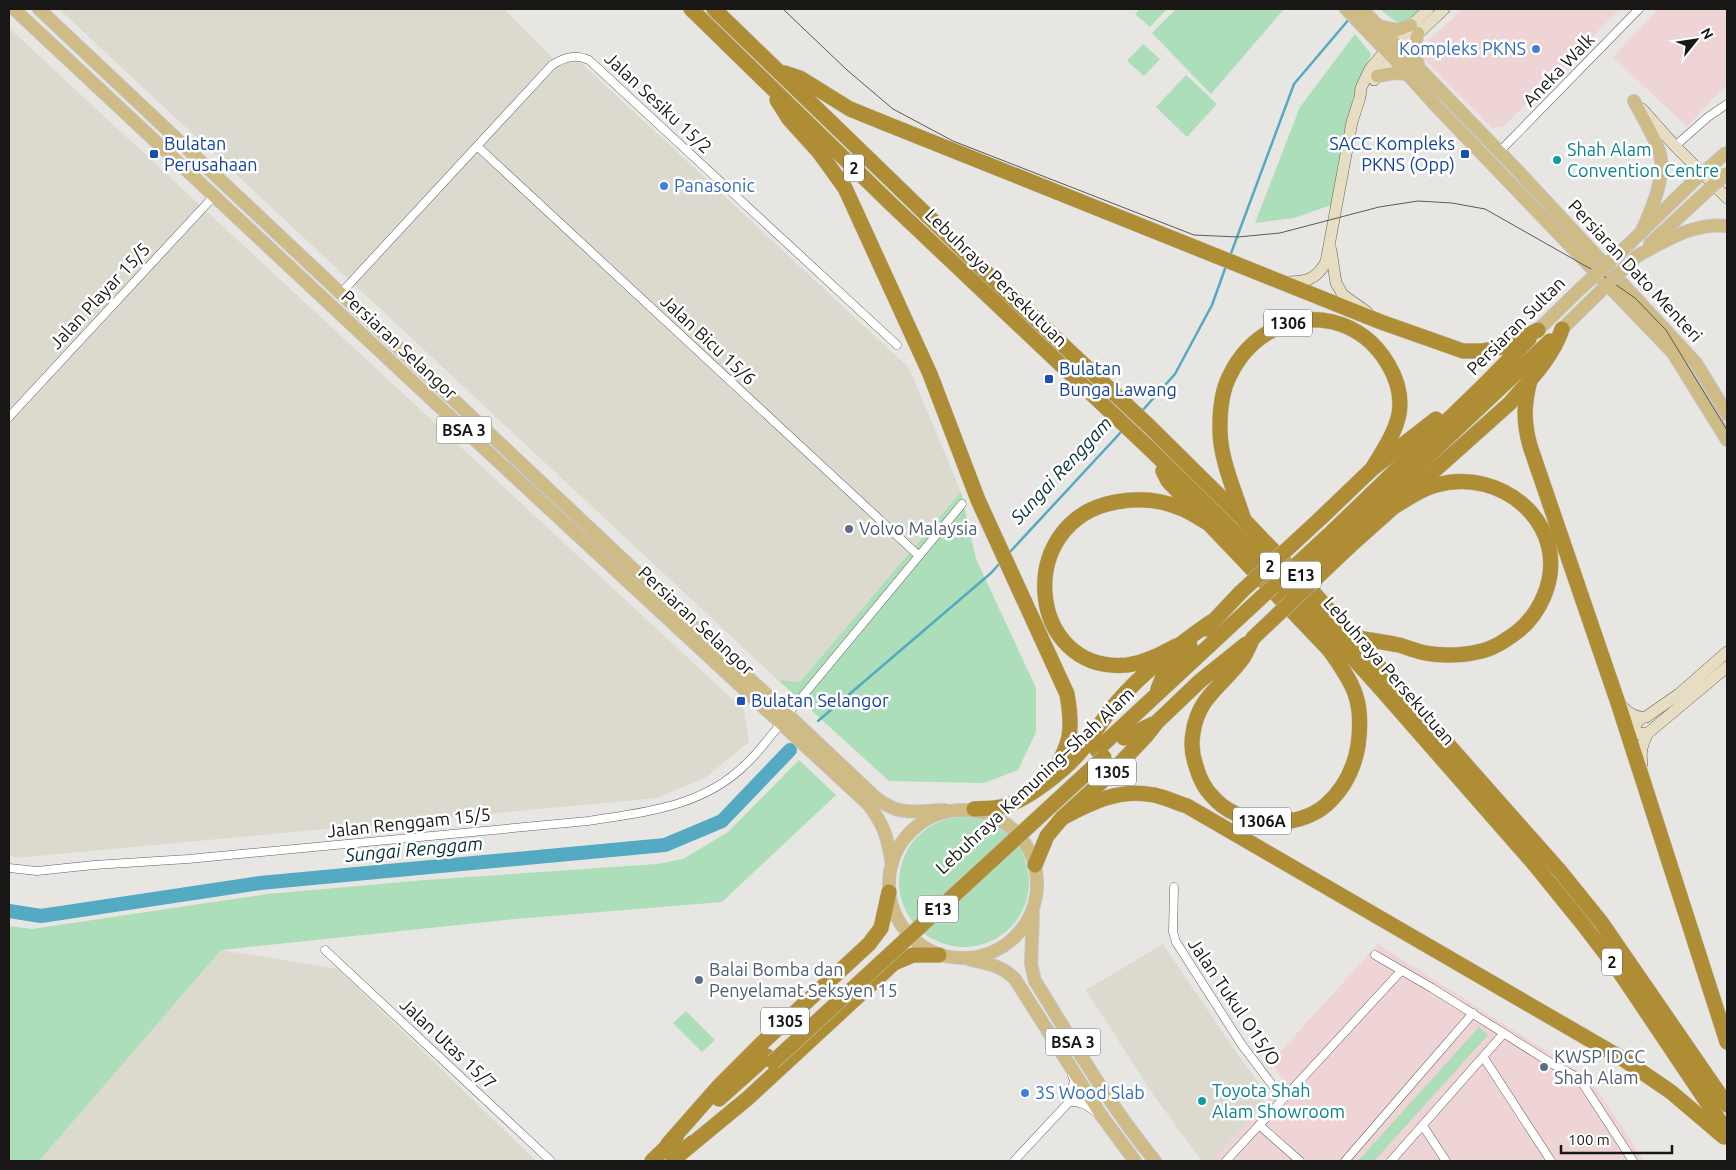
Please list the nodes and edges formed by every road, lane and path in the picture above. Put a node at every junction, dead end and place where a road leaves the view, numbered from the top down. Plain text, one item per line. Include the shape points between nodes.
1 (14, 9) edge
2 (39, 9) edge
3 (691, 9) edge
4 (714, 9) edge
5 (1346, 9) edge
6 (1362, 9) edge
7 (1428, 9) edge
8 (1444, 9) edge
9 (1639, 9) edge
10 (1372, 25) junction
11 (1414, 29) junction
12 (1394, 50) junction
13 (1420, 68) junction
14 (779, 71) junction
15 (1408, 74) junction
16 (1377, 76) junction
17 (766, 81) junction
18 (1360, 96) junction
19 (1634, 101) joint
20 (1727, 104) edge
21 (1679, 143) junction
22 (477, 146) junction
23 (1500, 151) junction
24 (1727, 152) edge
25 (1727, 172) edge
26 (214, 196) junction
27 (1727, 198) edge
28 (1727, 226) edge
29 (1641, 233) junction
30 (1330, 241) junction
31 (1637, 256) junction
32 (1282, 282) junction
33 (342, 292) junction
34 (1381, 322) junction
35 (1562, 329) junction
36 (1538, 330) junction
37 (897, 346) dead end
38 (1530, 380) junction
39 (1482, 387) junction
40 (1727, 414) edge
41 (9, 418) edge
42 (1727, 440) edge
43 (1153, 452) junction
44 (1372, 469) junction
45 (962, 504) dead end
46 (1392, 508) junction
47 (1244, 520) junction
48 (1213, 526) junction
49 (1342, 538) junction
50 (919, 556) junction
51 (1256, 609) junction
52 (1211, 622) junction
53 (1354, 637) junction
54 (1253, 638) junction
55 (1176, 646) junction
56 (1330, 651) junction
57 (1727, 652) edge
58 (1727, 667) edge
59 (1380, 688) junction
60 (1154, 697) junction
61 (1618, 703) junction
62 (1642, 718) junction
63 (784, 719) junction
64 (1156, 722) junction
65 (1648, 734) junction
66 (1124, 738) junction
67 (1100, 753) junction
68 (1051, 778) junction
69 (1647, 792) junction
70 (974, 809) junction
71 (945, 810) junction
72 (1062, 818) junction
73 (892, 864) junction
74 (1035, 865) junction
75 (9, 868) edge
76 (1174, 887) dead end
77 (889, 892) junction
78 (1033, 909) junction
79 (324, 950) dead end
80 (1375, 955) dead end
81 (939, 956) junction
82 (966, 959) junction
83 (1401, 970) junction
84 (1473, 1014) junction
85 (1504, 1034) junction
86 (1727, 1042) edge
87 (1484, 1058) junction
88 (770, 1059) junction
89 (1069, 1064) junction
90 (1282, 1099) junction
91 (1069, 1102) junction
92 (1727, 1105) edge
93 (1101, 1115) junction
94 (1259, 1125) junction
95 (1423, 1126) junction
96 (1727, 1132) edge
97 (1727, 1140) edge
98 (668, 1144) junction
99 (685, 1150) junction
100 (551, 1161) edge
101 (652, 1161) edge
102 (673, 1161) edge
103 (1014, 1161) edge
104 (1135, 1161) edge
105 (1155, 1161) edge
106 (1226, 1161) edge
107 (1300, 1161) edge
108 (1345, 1161) edge
109 (1391, 1161) edge
110 (1446, 1161) edge
111 (1551, 1161) edge
112 (1633, 1161) edge

1 - 26 main road, Persiaran Selangor / BSA 3
2 - 33 main road, Persiaran Selangor / BSA 3
3 - 17 highway, Lebuhraya Persekutuan / 2
4 - 14 highway, Lebuhraya Persekutuan / 2
5 - 10 main road, Persiaran Dato Menteri
6 - 10 main road, Persiaran Dato Menteri
7 - 11 main road
8 - 11 main road
9 - 23 street, Aneka Walk
10 - 11 main road via 1398,30
10 - 12 main road, Persiaran Dato Menteri
11 - 12 main road
11 - 13 main road via 1414,53
12 - 13 main road, Persiaran Dato Menteri
12 - 15 main road, Persiaran Dato Menteri
12 - 16 main road
12 - 18 main road via 1370,70
13 - 23 main road, Persiaran Dato Menteri
14 - 32 highway via 800,78 859,112
14 - 47 highway, Lebuhraya Persekutuan / 2
15 - 16 main road via 1395,72
15 - 42 main road, Persiaran Dato Menteri via 1672,353
16 - 18 main road
17 - 43 highway, Lebuhraya Persekutuan / 2
17 - 68 highway via 788,119 819,152 845,188 930,374 978,500 1067,694 1070,737
18 - 30 main road via 1352,122
19 - 21 main road
19 - 29 main road via 1656,142 1662,167
20 - 21 street
21 - 27 main road
22 - 33 street, Jalan Sesiku 15/2
22 - 37 street, Jalan Sesiku 15/2 via 552,66 561,59 581,56
22 - 50 street, Jalan Bicu 15/6
23 - 40 main road, Persiaran Dato Menteri via 1696,363
24 - 29 main road, Persiaran Sultan, bridge
25 - 31 main road, Persiaran Sultan, bridge
26 - 41 street, Jalan Playar 15/5
26 - 63 main road, Persiaran Selangor / BSA 3
28 - 31 main road via 1716,224 1686,230
29 - 36 main road, Persiaran Sultan, bridge
30 - 32 main road via 1326,262 1313,278
30 - 34 main road via 1336,283 1344,295
31 - 35 main road, Persiaran Sultan, bridge
32 - 34 highway
33 - 63 main road, Persiaran Selangor / BSA 3
34 - 36 highway via 1463,351 1503,347
35 - 38 highway via 1558,341
35 - 49 highway, Persiaran Sultan
36 - 39 highway, Persiaran Sultan
38 - 46 highway via 1493,418
38 - 61 highway via 1524,414 1525,430
39 - 44 highway via 1455,404
39 - 49 highway, Persiaran Sultan
43 - 48 highway via 1168,481
43 - 59 highway, Lebuhraya Persekutuan / 2 via 1276,572
44 - 47 highway, 1306 via 1392,435 1399,414 1399,391 1393,372 1381,352 1366,337 1347,326 1313,319 1289,322 1255,342 1241,357 1230,375 1222,400 1219,428 1223,455
44 - 52 highway, bridge
45 - 50 street
46 - 49 highway
46 - 53 highway via 1435,485 1469,481 1500,489 1523,503 1546,537 1549,584 1538,611 1523,628 1506,641 1478,652 1422,652
47 - 53 highway, Lebuhraya Persekutuan / 2
48 - 55 highway via 1180,508 1157,501 1140,499 1106,504 1073,521 1061,534 1046,565 1044,583 1049,616 1067,644 1083,656 1101,663 1128,665
48 - 56 highway
49 - 51 highway, Lebuhraya Kemuning–Shah Alam / E13, bridge
49 - 54 highway, bridge
50 - 63 street
51 - 60 highway, Lebuhraya Kemuning–Shah Alam / E13
51 - 66 highway, Lebuhraya Kemuning–Shah Alam / E13
52 - 55 highway
52 - 60 highway via 1164,674
53 - 92 highway, Lebuhraya Persekutuan / 2 via 1583,899
54 - 56 highway, 1306A via 1243,658 1210,693 1198,712 1192,753 1199,777 1212,796 1225,808 1246,818 1271,822 1298,819 1326,805 1343,787 1355,763 1360,727 1359,704 1346,673
54 - 64 highway
55 - 68 highway via 1131,687 1082,751
56 - 59 highway via 1350,673
57 - 62 main road via 1679,694
58 - 65 main road
59 - 96 highway, Lebuhraya Persekutuan / 2 via 1582,923 1621,974
60 - 67 highway, Lebuhraya Kemuning–Shah Alam / E13
61 - 62 main road via 1631,715
61 - 69 highway
62 - 65 main road via 1635,730
63 - 71 main road, Persiaran Selangor / BSA 3 via 890,808 904,812
63 - 73 main road, Persiaran Selangor / BSA 3 via 880,819
63 - 75 street, Jalan Renggam 15/5 via 746,764 717,786 694,799 653,811 188,859 37,871
64 - 66 highway
64 - 72 highway, 1305 via 1110,774
65 - 69 main road via 1640,754
66 - 67 highway, Lebuhraya Kemuning–Shah Alam / E13
67 - 88 highway, Lebuhraya Kemuning–Shah Alam / E13
68 - 70 highway via 1028,795 1004,806
69 - 86 highway
70 - 71 main road
70 - 74 main road via 1001,819 1023,839
71 - 73 main road via 914,831
72 - 74 highway via 1047,836
72 - 97 highway via 1089,803 1124,794 1156,796 1187,806 1623,1059 1671,1092
73 - 77 main road
74 - 78 main road via 1037,887
76 - 90 street, Jalan Tukul O15/O via 1172,932 1176,942 1242,1045
77 - 81 main road via 895,914 903,926 914,939
77 - 98 highway, 1305 via 881,928 869,944 761,1044
78 - 82 main road via 1012,940 990,953
78 - 105 main road, BSA 3 via 1031,964 1035,981 1116,1110
79 - 100 street, Jalan Utas 15/7
80 - 83 street
81 - 82 main road
81 - 99 highway via 912,955 894,963 748,1098
82 - 89 main road, BSA 3 via 986,962 1007,971 1015,979
83 - 84 street
83 - 90 street
84 - 85 street
84 - 108 street
85 - 87 street
85 - 112 street via 1580,1078
87 - 95 street
87 - 111 street
88 - 98 highway, Lebuhraya Kemuning–Shah Alam / E13
88 - 99 highway, Lebuhraya Kemuning–Shah Alam / E13
89 - 91 street via 1074,1081
89 - 93 main road, BSA 3
90 - 94 street
91 - 93 street via 1084,1104
91 - 103 street
93 - 104 main road, BSA 3
94 - 106 street
94 - 107 street
95 - 109 street
95 - 110 street
98 - 101 highway, Lebuhraya Kemuning–Shah Alam / E13
99 - 102 highway, Lebuhraya Kemuning–Shah Alam / E13

